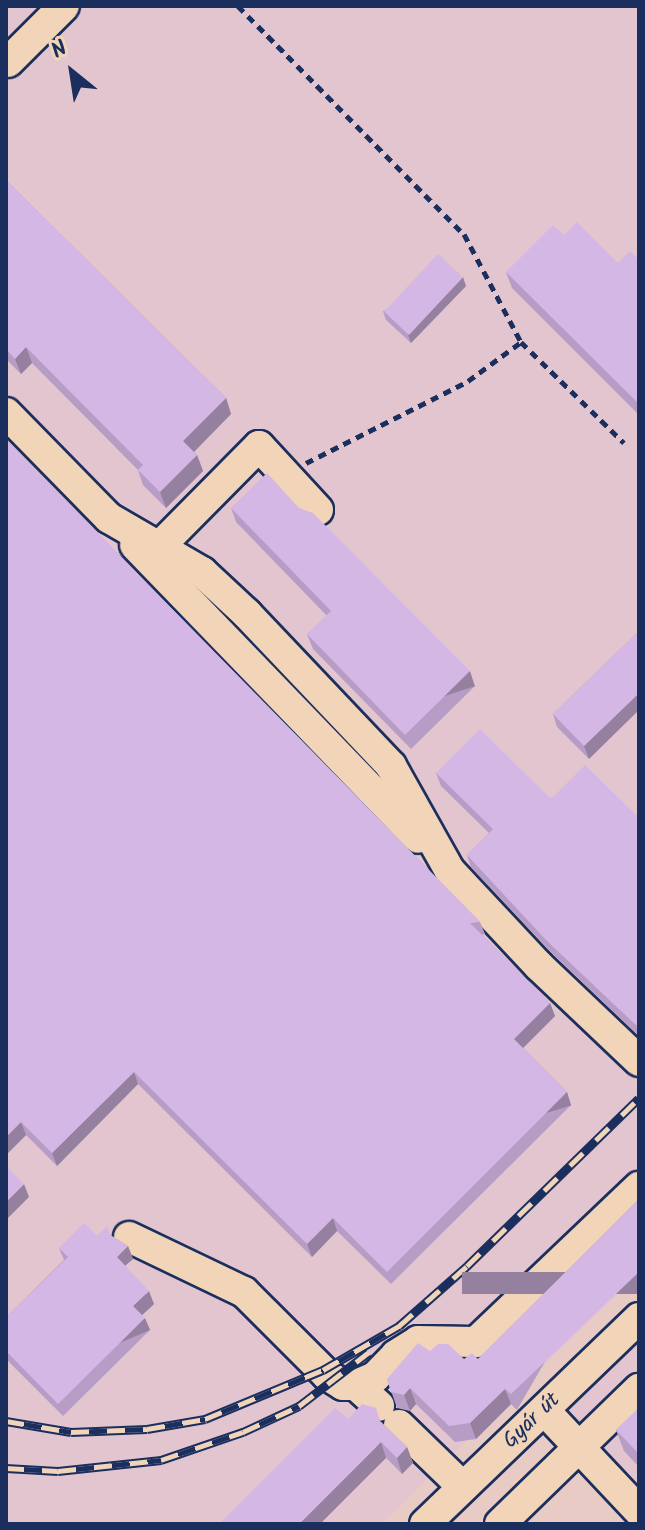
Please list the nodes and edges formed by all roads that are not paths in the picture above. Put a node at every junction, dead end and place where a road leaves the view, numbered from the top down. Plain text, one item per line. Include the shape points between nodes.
1 (64, 6) edge
2 (7, 62) edge
3 (6, 413) edge
4 (318, 510) dead end
5 (109, 518) junction
6 (159, 547) junction
7 (450, 871) junction
8 (639, 1061) edge
9 (639, 1187) edge
10 (129, 1237) dead end
11 (639, 1318) edge
12 (356, 1385) junction
13 (639, 1389) edge
14 (544, 1410) junction
15 (579, 1447) junction
16 (463, 1487) junction
17 (639, 1511) edge
18 (425, 1524) edge
19 (500, 1524) edge

1 - 2 street
3 - 5 street
4 - 6 street via 259,446
5 - 6 street
5 - 7 street
6 - 7 street via 202,572 247,614 391,766
7 - 8 street
9 - 12 street via 476,1342 418,1341 375,1377
10 - 12 street via 244,1292 327,1375 343,1385
11 - 14 street, Gyár út
12 - 16 street
13 - 15 street
14 - 15 street
14 - 16 street, Gyár út
15 - 17 street
15 - 19 street
16 - 18 street, Gyár út

